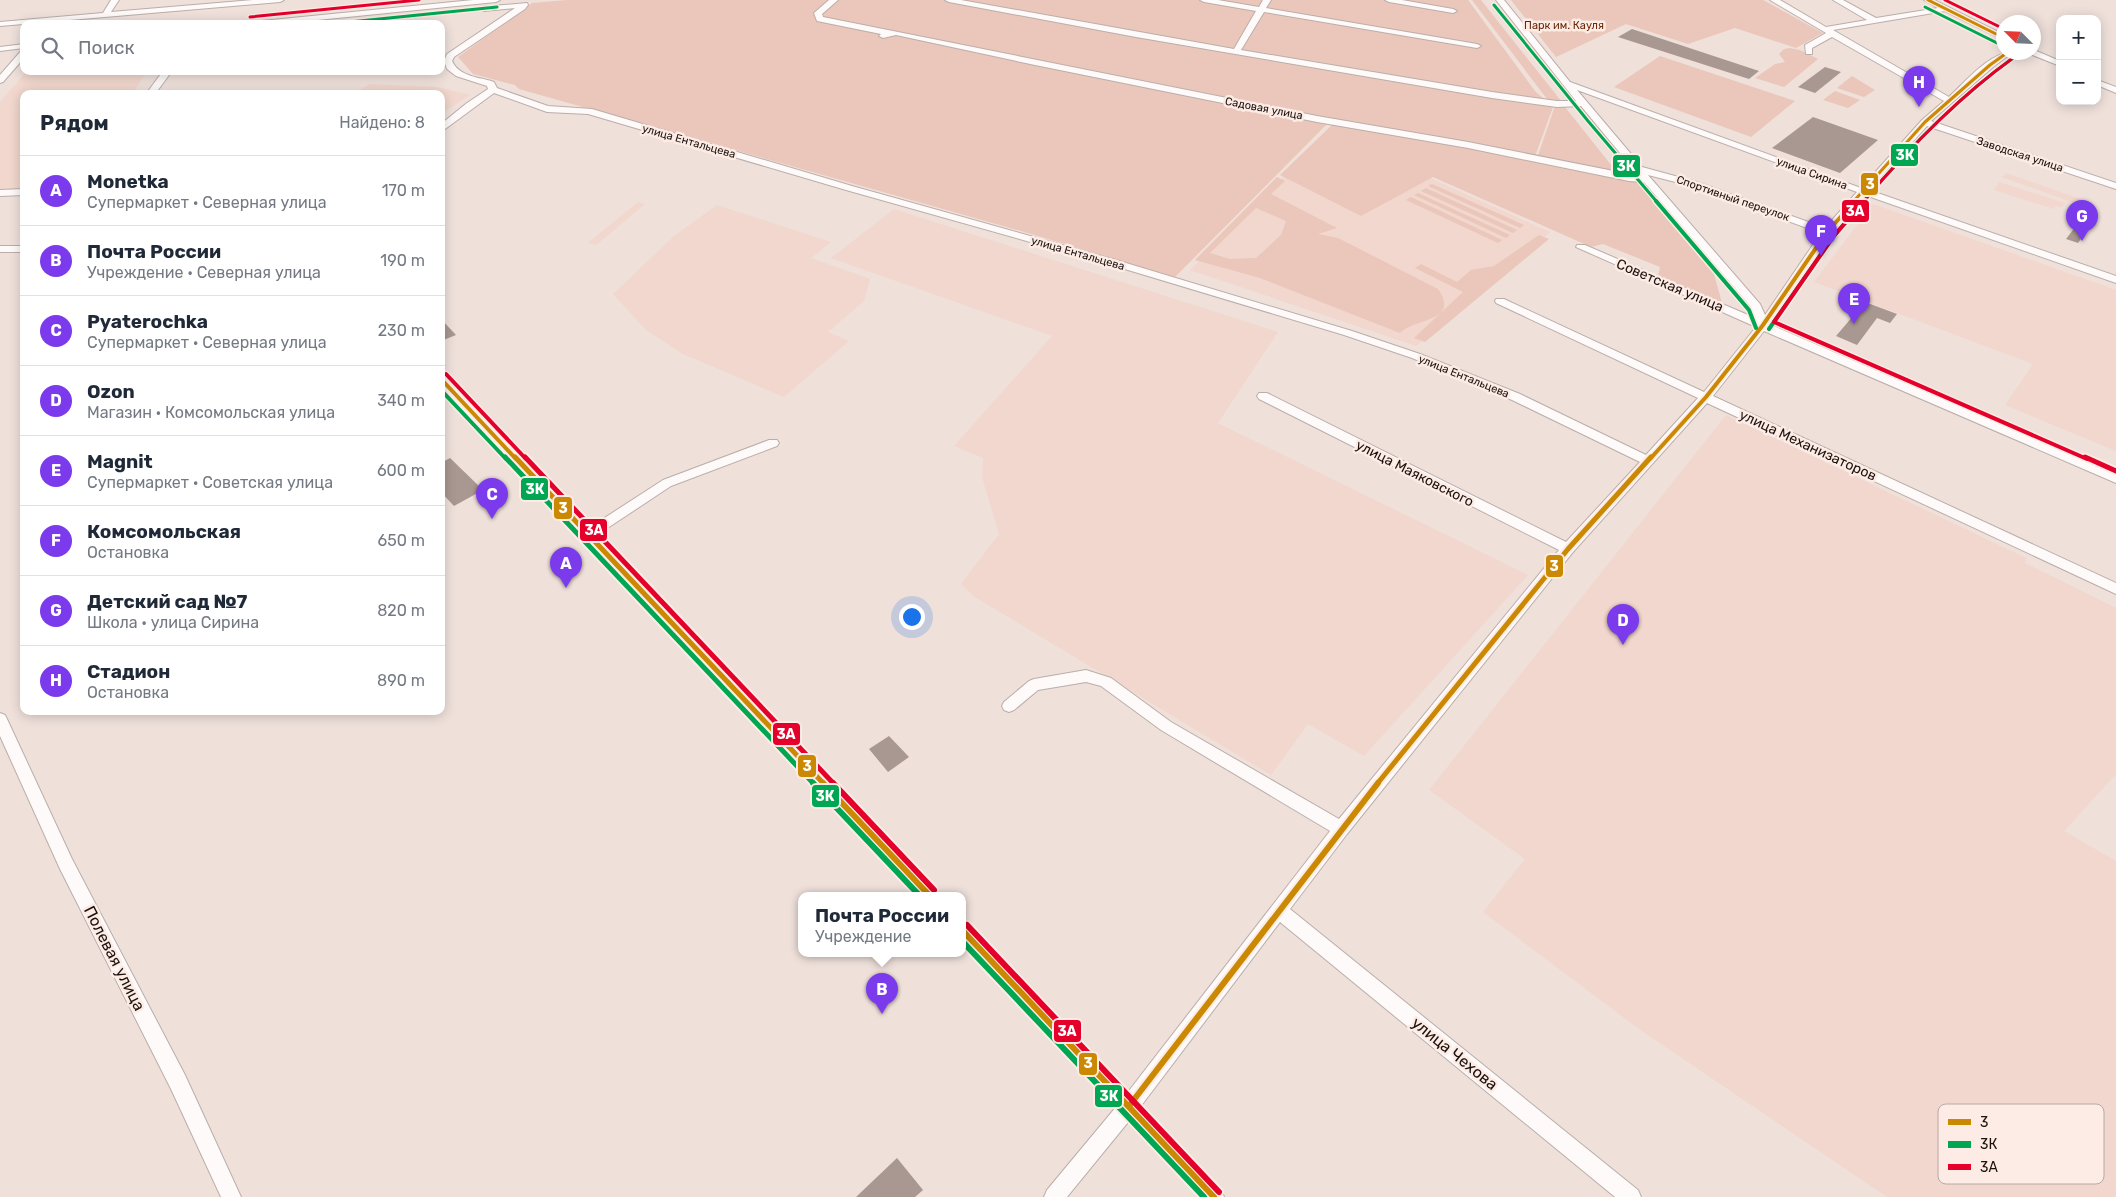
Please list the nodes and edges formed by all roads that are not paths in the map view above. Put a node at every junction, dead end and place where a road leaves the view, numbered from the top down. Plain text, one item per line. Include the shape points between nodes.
1 (116, 0) edge
2 (280, 0) edge
3 (389, 0) edge
4 (496, 0) edge
5 (834, 0) edge
6 (949, 0) edge
7 (1204, 0) edge
8 (1267, 0) edge
9 (1389, 0) edge
10 (1500, 0) edge
11 (1774, 0) edge
12 (1837, 0) edge
13 (1928, 0) edge
14 (526, 3) edge
15 (1945, 9) junction
16 (1262, 10) junction
17 (385, 11) junction
18 (1452, 11) dead end
19 (105, 15) junction
20 (47, 20) edge
21 (292, 20) edge
22 (367, 20) edge
23 (20, 22) edge
24 (1875, 22) junction
25 (0, 24) edge
26 (1830, 31) junction
27 (1996, 34) edge
28 (20, 46) edge
29 (1477, 46) dead end
30 (0, 49) edge
31 (1236, 52) junction
32 (1809, 52) dead end
33 (2041, 56) edge
34 (20, 58) edge
35 (1997, 60) edge
36 (2056, 62) edge
37 (165, 75) edge
38 (0, 80) edge
39 (1565, 83) junction
40 (2101, 84) edge
41 (153, 90) edge
42 (493, 90) junction
43 (2116, 90) edge
44 (1950, 101) junction
45 (1582, 103) junction
46 (1925, 122) junction
47 (445, 125) edge
48 (1637, 169) junction
49 (1646, 179) junction
50 (2116, 186) edge
51 (1862, 191) junction
52 (20, 192) edge
53 (0, 193) edge
54 (1827, 232) junction
55 (1581, 247) dead end
56 (0, 249) edge
57 (20, 249) edge
58 (2116, 280) edge
59 (1500, 301) dead end
60 (1763, 325) junction
61 (445, 383) edge
62 (1263, 396) dead end
63 (1706, 397) junction
64 (773, 443) dead end
65 (1648, 461) junction
66 (2116, 479) edge
67 (588, 535) junction
68 (1568, 549) junction
69 (2116, 588) edge
70 (1010, 706) dead end
71 (0, 719) edge
72 (1340, 829) junction
73 (926, 892) edge
74 (1278, 910) junction
75 (966, 934) edge
76 (1129, 1106) junction
77 (231, 1197) edge
78 (1054, 1197) edge
79 (1214, 1197) edge
80 (1631, 1197) edge

1 - 19 street
2 - 19 street
3 - 17 street
4 - 17 street
5 - 49 street, Садовая улица via 818,13 820,19 1317,119
6 - 31 street
7 - 16 street
8 - 16 street
9 - 18 street
10 - 39 street
11 - 26 street
12 - 24 street
13 - 15 street
14 - 22 street
14 - 42 street, улица Ентальцева via 450,56 448,61 452,71 482,79 491,84
15 - 24 street
15 - 27 street
16 - 29 street
16 - 31 street
17 - 21 street
19 - 20 street
23 - 25 street
24 - 26 street
26 - 32 street via 1808,47
26 - 44 street
28 - 30 street
31 - 45 street via 1492,95 1556,104
33 - 36 street
34 - 38 street
35 - 44 street
37 - 41 street
39 - 45 street
39 - 51 street, улица Сирина
40 - 43 street
42 - 47 street
42 - 65 street, улица Ентальцева via 547,108 589,111 1348,333 1416,356 1516,397
44 - 46 street
45 - 48 street
46 - 50 street, Заводская улица
46 - 51 street
48 - 49 street
48 - 54 street, Спортивный переулок via 1694,184
49 - 60 street via 1756,306
51 - 54 street
51 - 58 street, улица Сирина
52 - 53 street
54 - 60 street
55 - 60 street, Советская улица
56 - 57 street
59 - 63 street, улица Механизаторов
60 - 63 street
60 - 66 street, Советская улица
61 - 67 street
62 - 68 street, улица Маяковского
63 - 65 street
63 - 69 street, улица Механизаторов
64 - 67 street via 667,483
65 - 68 street
67 - 73 street
68 - 72 street
70 - 72 street via 1034,685 1086,676 1106,682 1166,726
71 - 77 street, Полевая улица via 66,864 178,1082
72 - 74 street
74 - 76 street
74 - 80 street, улица Чехова
75 - 76 street
76 - 78 street
76 - 79 street

